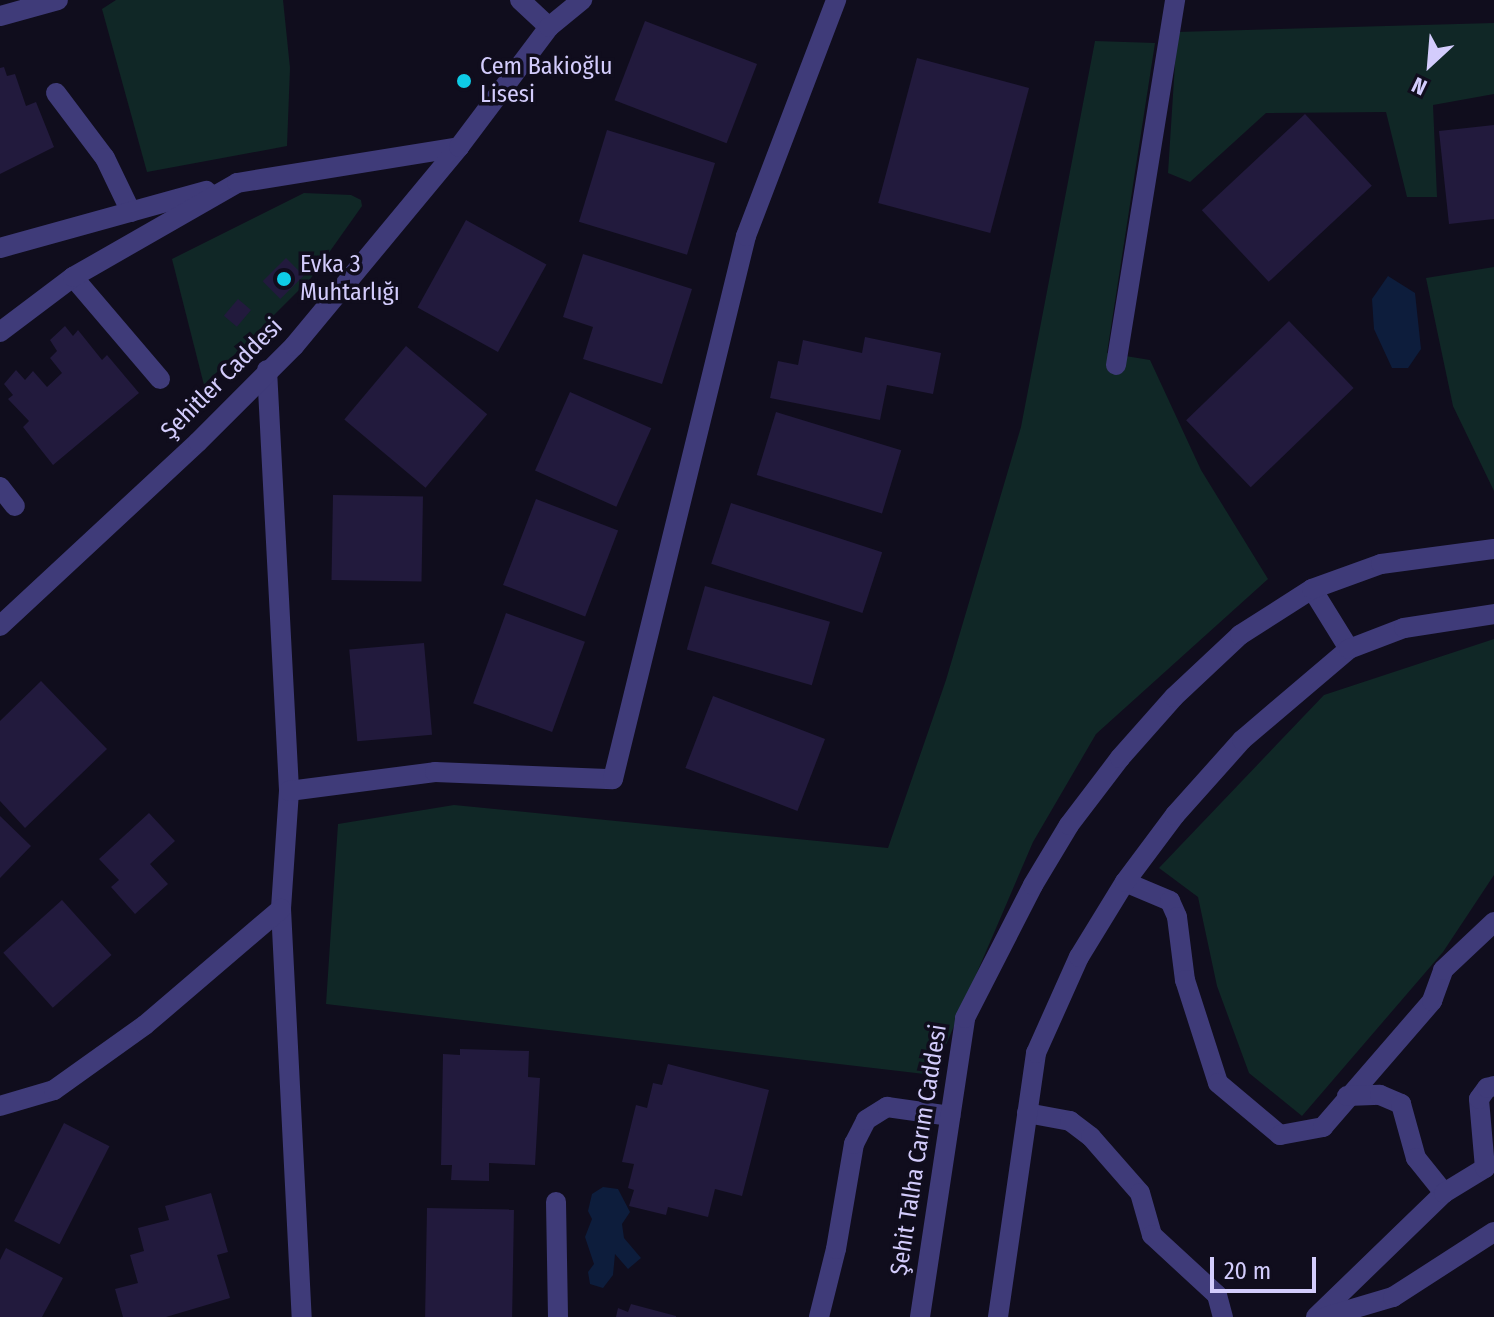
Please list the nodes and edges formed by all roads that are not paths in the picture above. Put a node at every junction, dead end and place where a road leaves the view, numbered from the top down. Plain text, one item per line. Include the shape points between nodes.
1 (58, 0) edge
2 (520, 0) edge
3 (582, 0) edge
4 (836, 0) edge
5 (1175, 0) edge
6 (0, 16) edge
7 (549, 27) junction
8 (56, 93) dead end
9 (459, 147) junction
10 (237, 183) junction
11 (131, 212) junction
12 (0, 248) edge
13 (73, 277) junction
14 (0, 332) edge
15 (1116, 365) dead end
16 (267, 370) junction
17 (160, 379) dead end
18 (0, 487) edge
19 (15, 506) dead end
20 (1494, 549) edge
21 (1312, 589) junction
22 (1494, 614) edge
23 (0, 626) edge
24 (1349, 649) junction
25 (289, 791) junction
26 (1125, 882) junction
27 (281, 909) junction
28 (1494, 922) edge
29 (1494, 1086) edge
30 (1347, 1096) junction
31 (0, 1106) edge
32 (1027, 1113) junction
33 (950, 1116) junction
34 (1444, 1193) junction
35 (556, 1202) dead end
36 (1494, 1232) edge
37 (302, 1317) edge
38 (558, 1317) edge
39 (819, 1317) edge
40 (920, 1317) edge
41 (998, 1317) edge
42 (1223, 1317) edge
43 (1316, 1317) edge
44 (1325, 1317) edge

1 - 6 street
2 - 7 street
3 - 7 street, Şehitler Caddesi
4 - 25 street via 746,236 613,779 435,772
5 - 15 street
7 - 9 street, Şehitler Caddesi
8 - 11 street via 105,158
9 - 10 street
9 - 16 street, Şehitler Caddesi via 294,346
10 - 11 street
10 - 13 street
11 - 12 street
13 - 14 street
13 - 17 street
16 - 23 street, Şehitler Caddesi via 198,442
16 - 25 street
18 - 19 street
20 - 21 street, Şehit Talha Carım Caddesi via 1381,564
21 - 24 street
21 - 33 street, Şehit Talha Carım Caddesi via 1240,635 1174,697 1069,825 965,1018
22 - 24 street via 1404,628
24 - 26 street via 1242,740 1175,815
25 - 27 street
26 - 30 street via 1170,901 1185,980 1218,1083 1280,1135 1323,1127
26 - 32 street via 1079,957 1036,1053
27 - 31 street via 145,1025 54,1090
27 - 37 street
28 - 30 street via 1443,970 1432,1001
29 - 34 street via 1479,1099 1485,1168
30 - 34 street via 1380,1095 1401,1104 1416,1158
32 - 41 street
32 - 42 street via 1070,1121 1091,1137 1140,1193 1152,1235 1217,1295
33 - 39 street via 887,1107 866,1120 854,1144
33 - 40 street, Şehit Talha Carım Caddesi
34 - 43 street
35 - 38 street
36 - 44 street via 1393,1297

